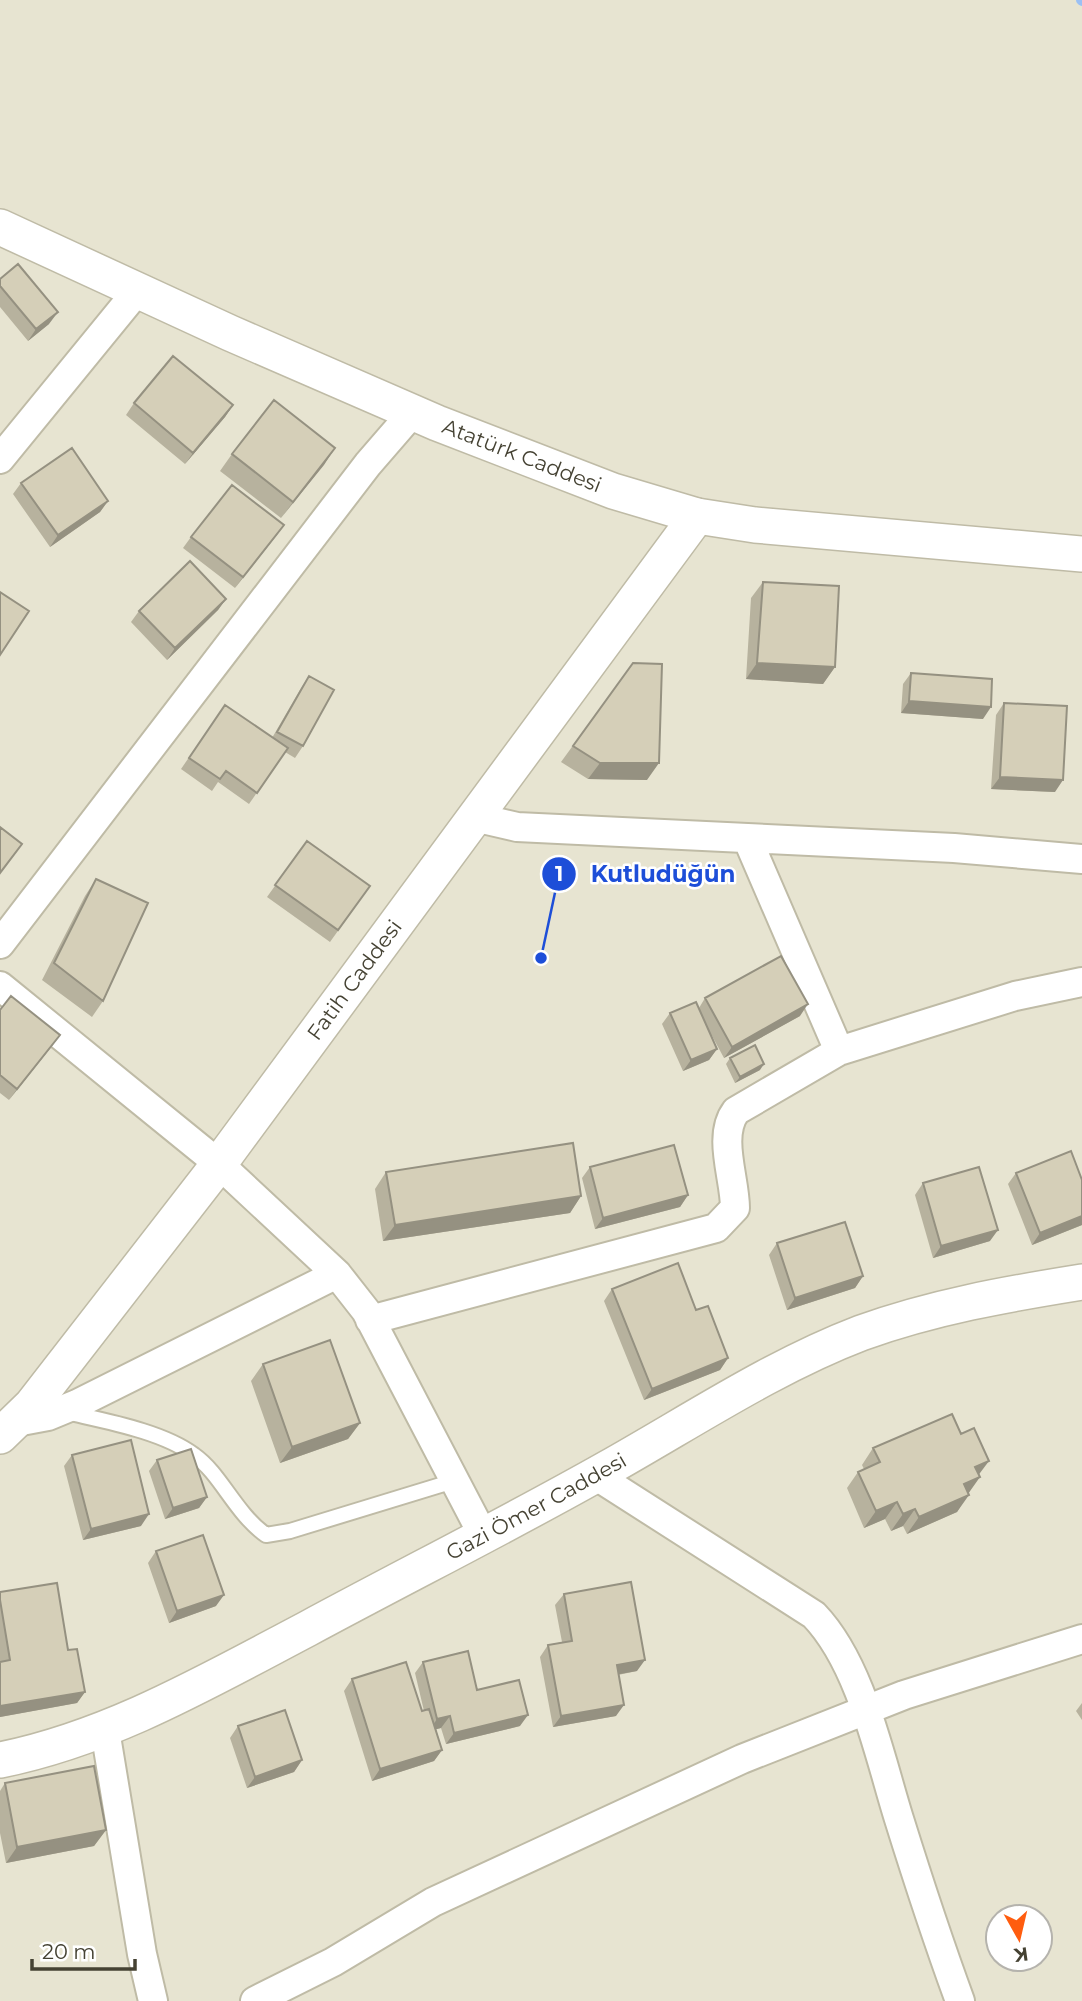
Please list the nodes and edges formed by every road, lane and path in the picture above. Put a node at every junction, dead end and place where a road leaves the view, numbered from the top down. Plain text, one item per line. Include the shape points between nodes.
1 (0, 227) edge
2 (138, 290) junction
3 (413, 412) junction
4 (3, 450) edge
5 (697, 516) junction
6 (1082, 554) edge
7 (474, 817) junction
8 (747, 838) junction
9 (1082, 859) edge
10 (0, 944) edge
11 (1082, 982) edge
12 (0, 986) edge
13 (839, 1051) junction
14 (219, 1164) junction
15 (337, 1274) junction
16 (1082, 1282) edge
17 (370, 1320) junction
18 (60, 1411) junction
19 (8, 1429) edge
20 (595, 1475) junction
21 (457, 1480) junction
22 (483, 1535) junction
23 (1082, 1639) edge
24 (865, 1711) junction
25 (105, 1730) junction
26 (0, 1760) edge
27 (153, 2001) edge
28 (255, 2001) edge
29 (960, 2001) edge

1 - 2 street, Atatürk Caddesi
2 - 3 street, Atatürk Caddesi
2 - 4 street
3 - 5 street, Atatürk Caddesi via 613,491
3 - 10 street via 368,464
5 - 6 street, Atatürk Caddesi via 858,536
5 - 7 street, Fatih Caddesi
7 - 8 street via 517,827
7 - 14 street, Fatih Caddesi
8 - 9 street
8 - 13 street
11 - 13 street via 1015,996
12 - 14 street
13 - 17 street via 736,1111 728,1122 735,1208 716,1228
14 - 15 street
14 - 19 street, Fatih Caddesi
15 - 17 street
15 - 18 street
16 - 20 street, Gazi Ömer Caddesi via 936,1309 859,1334 786,1367
17 - 21 street
18 - 19 street
18 - 21 lane via 167,1441 195,1455 249,1523 266,1535
20 - 22 street, Gazi Ömer Caddesi
20 - 24 street via 814,1615 832,1635
21 - 22 street
22 - 25 street, Gazi Ömer Caddesi
23 - 24 street
24 - 28 street via 742,1759 532,1853
24 - 29 street
25 - 26 street, Gazi Ömer Caddesi
25 - 27 street

